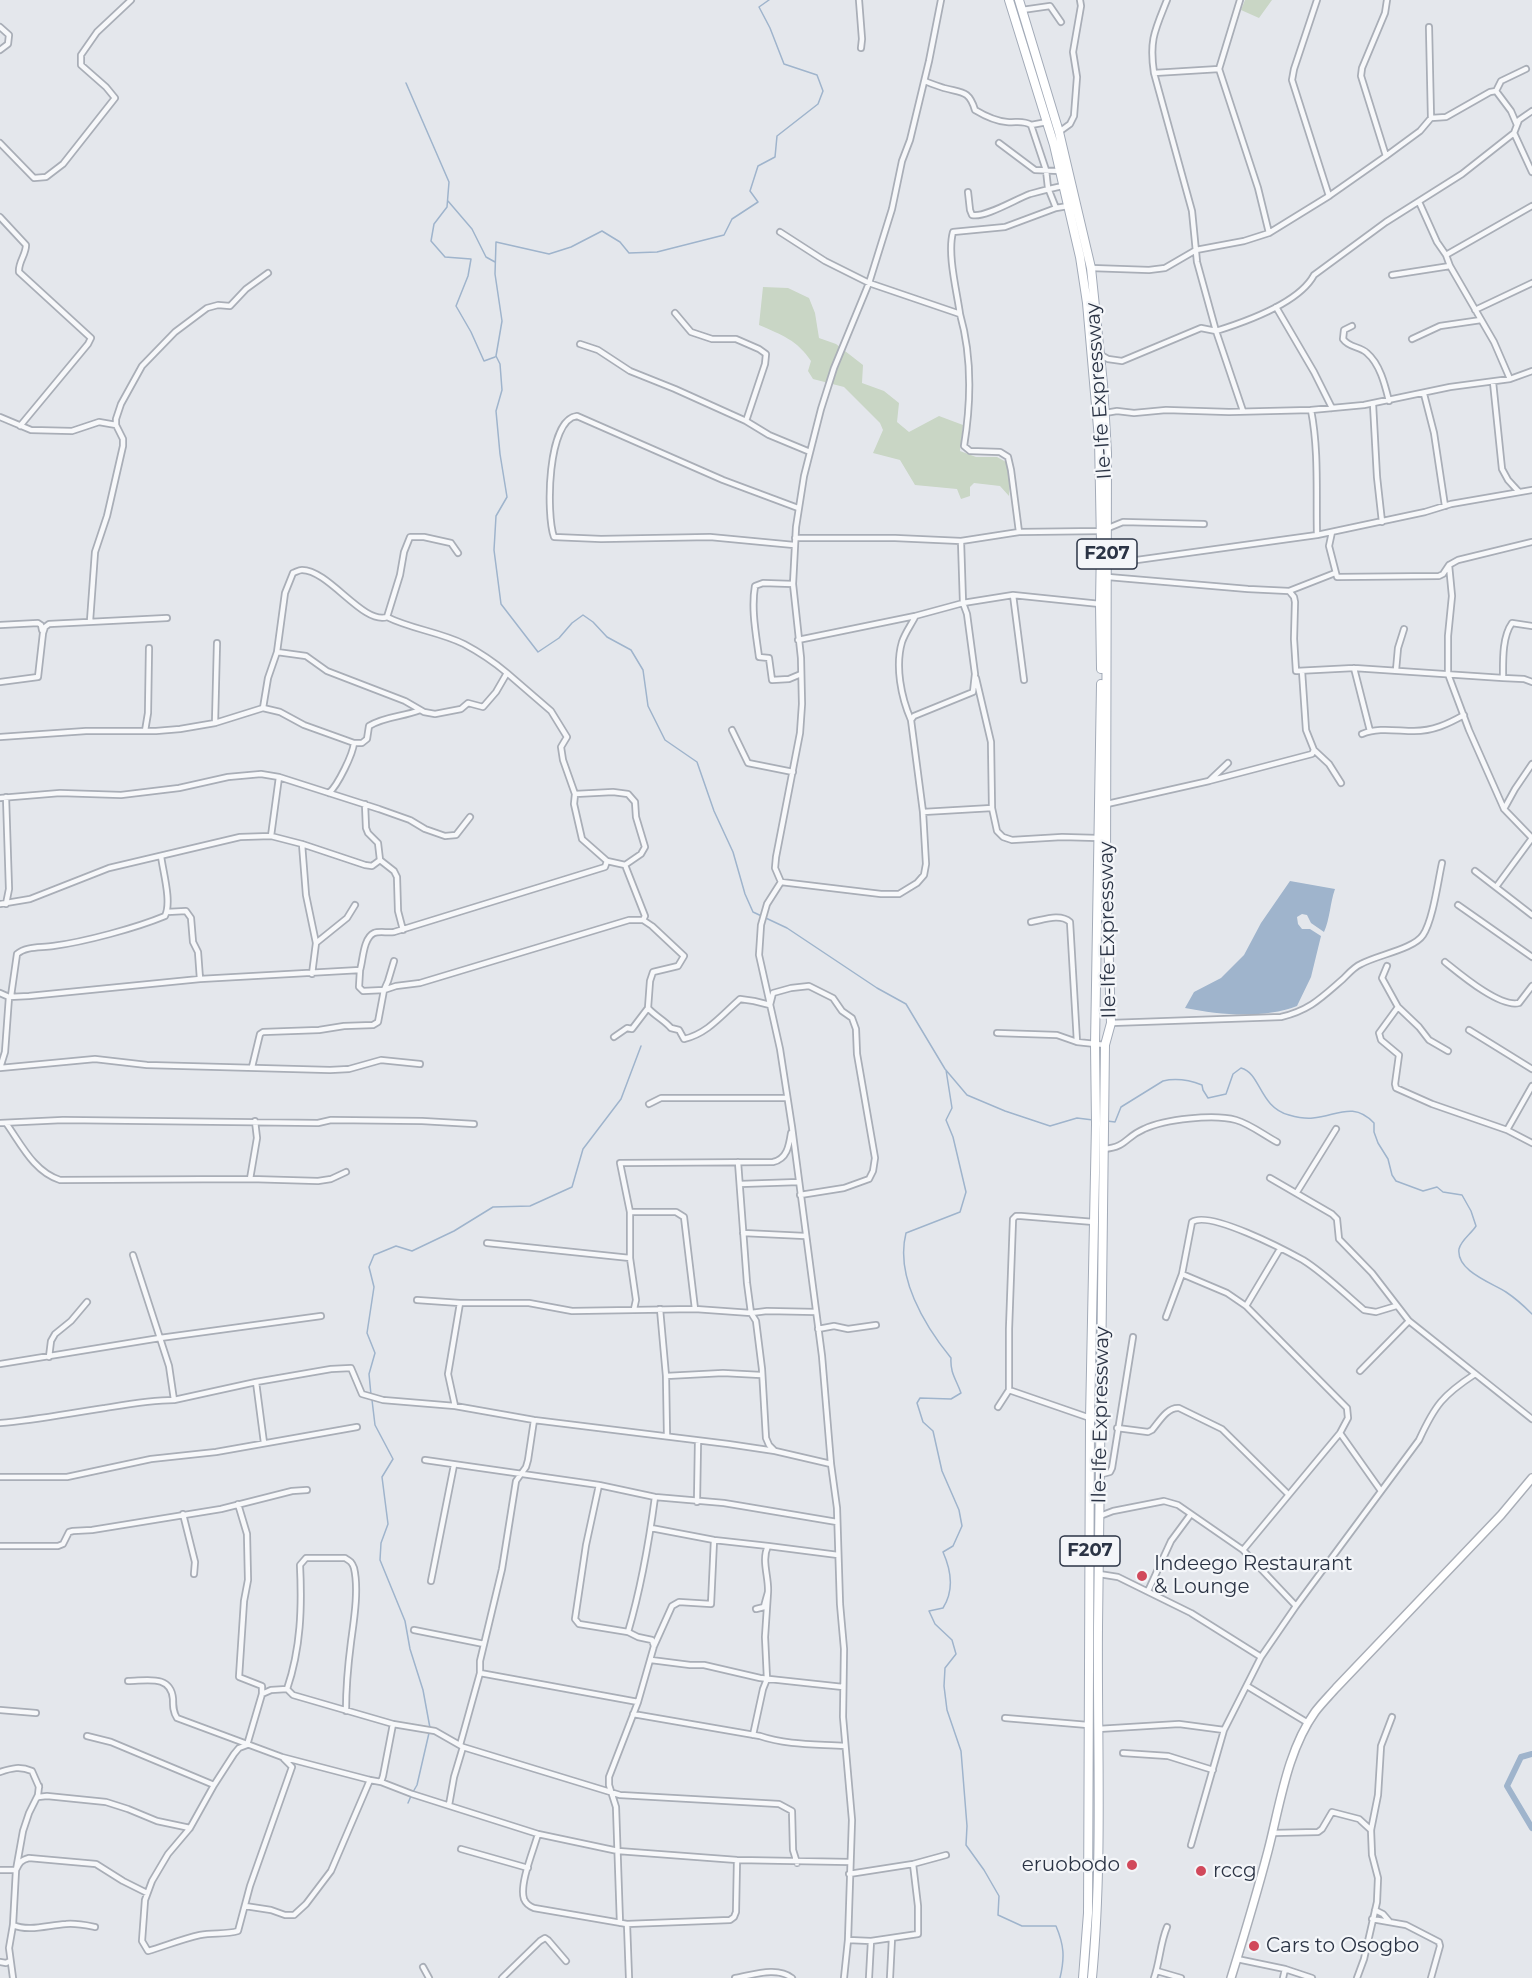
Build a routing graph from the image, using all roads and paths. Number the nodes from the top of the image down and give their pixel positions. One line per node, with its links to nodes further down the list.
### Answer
1 (131, 0): 29 (street)
2 (860, 0): 15 (street)
3 (941, 0): 20 (street)
4 (1009, 0): 24 (main road, Ile-Ife Expressway / F207)
5 (1018, 0): 11 (main road, Ile-Ife Expressway / F207)
6 (1080, 0): 27 (street)
7 (1167, 0): 19 (street)
8 (1240, 0): 17 (street)
9 (1317, 0): 38 (street)
10 (1387, 0): 31 (street)
11 (1022, 10): 12 (street); 27 (main road, Ile-Ife Expressway / F207)
12 (1061, 22)
13 (0, 27): 16 (street)
14 (1429, 27): 23 (street)
15 (861, 48)
16 (0, 50)
17 (1219, 69): 19 (street); 45 (street)
18 (1526, 69): 21 (street)
19 (1154, 73): 46 (street)
20 (925, 81): 25 (street); 52 (street)
21 (1496, 91): 23 (street); 26 (street)
22 (1532, 111): 26 (street)
23 (1431, 118): 31 (street)
24 (1047, 122): 25 (street); 33 (main road, Ile-Ife Expressway / F207)
25 (1031, 125): 32 (street)
26 (1517, 125): 28 (street)
27 (1059, 132): 49 (main road, Ile-Ife Expressway / F207)
28 (1514, 133): 34 (street); 39 (street)
29 (0, 143)
30 (999, 143): 32 (street)
31 (1386, 156): 38 (street)
32 (1046, 170): 33 (street); 36 (street)
33 (1060, 171): 35 (main road, Ile-Ife Expressway / F207)
34 (1532, 172)
35 (1063, 186): 36 (street); 40 (main road, Ile-Ife Expressway / F207)
36 (1048, 188): 37 (street); 42 (street)
37 (968, 192)
38 (1329, 196): 45 (street)
39 (1419, 202): 47 (street); 54 (street)
40 (1069, 206): 42 (street); 65 (main road, Ile-Ife Expressway / F207)
41 (1532, 206): 47 (street)
42 (1056, 208): 57 (street)
43 (0, 217): 78 (street)
44 (780, 232): 52 (street)
45 (1269, 233): 46 (street)
46 (1196, 250): 49 (street); 60 (street)
47 (1446, 255): 48 (street)
48 (1450, 266): 51 (street); 55 (street)
49 (1091, 268): 63 (main road, Ile-Ife Expressway / F207)
50 (268, 273): 77 (street)
51 (1392, 274)
52 (869, 283): 57 (street); 79 (street)
53 (1532, 283): 55 (street)
54 (1276, 307): 60 (street); 71 (street)
55 (1476, 310): 58 (street)
56 (675, 313): 76 (street)
57 (960, 314): 88 (street)
58 (1481, 320): 61 (street); 66 (street)
59 (1352, 326): 69 (street)
60 (1216, 331): 63 (street); 73 (street)
61 (1412, 339)
62 (580, 344): 76 (street)
63 (1100, 354): 65 (main road, Ile-Ife Expressway / F207)
64 (1532, 371): 66 (street)
65 (1098, 374): 74 (main road, Ile-Ife Expressway / F207); 86 (main road, Ile-Ife Expressway / F207)
66 (1510, 379): 67 (street)
67 (1493, 382): 68 (street); 81 (street)
68 (1424, 394): 69 (street); 82 (street)
69 (1389, 401): 70 (street)
70 (1373, 404): 71 (street); 84 (street)
71 (1332, 408): 72 (street)
72 (1311, 410): 73 (street); 89 (street)
73 (1242, 411): 74 (street)
74 (1105, 413): 86 (main road, Ile-Ife Expressway / F207)
75 (0, 417): 78 (street)
76 (746, 421): 79 (street)
77 (116, 425): 78 (street); 107 (street)
78 (20, 426)
79 (810, 452): 83 (street)
80 (1532, 490): 81 (street)
81 (1519, 492): 82 (street)
82 (1445, 506): 84 (street)
83 (798, 508): 90 (street); 93 (street)
84 (1382, 522): 87 (street)
85 (1204, 524): 86 (street)
86 (1103, 530): 88 (street); 95 (main road, Ile-Ife Expressway / F207); 103 (main road, Ile-Ife Expressway / F207)
87 (1332, 531): 89 (street); 97 (street)
88 (1019, 532): 91 (street)
89 (1317, 535): 95 (street)
90 (795, 538): 91 (street); 93 (street)
91 (961, 541): 102 (street)
92 (1532, 542): 96 (street)
93 (794, 545): 99 (street)
94 (458, 553): 105 (street)
95 (1108, 564): 98 (main road, Ile-Ife Expressway / F207)
96 (1449, 566): 97 (street); 122 (street)
97 (1335, 573): 100 (street)
98 (1108, 577): 100 (street); 150 (main road, Ile-Ife Expressway / F207)
99 (793, 584): 112 (street); 120 (street)
100 (1289, 591): 118 (street)
101 (1013, 595): 102 (street); 103 (street); 124 (street)
102 (963, 603): 104 (street); 121 (street)
103 (1100, 604): 156 (main road, Ile-Ife Expressway / F207)
104 (915, 616): 112 (street); 130 (street)
105 (387, 617): 115 (street); 119 (street)
106 (167, 618): 107 (street)
107 (90, 621): 111 (street)
108 (0, 625): 111 (street)
109 (1532, 626): 123 (street)
110 (1404, 629): 117 (street)
111 (43, 633): 125 (street)
112 (798, 640): 120 (street)
113 (217, 643): 131 (street)
114 (149, 648): 132 (street)
115 (277, 652): 127 (street); 128 (street)
116 (1354, 668): 117 (street); 118 (street); 134 (street)
117 (1395, 670): 122 (street)
118 (1302, 671): 138 (street)
119 (507, 673): 128 (street); 146 (street)
120 (801, 674): 141 (street)
121 (975, 674): 130 (street); 151 (street)
122 (1448, 674): 123 (street); 129 (street)
123 (1503, 678): 126 (street)
124 (1024, 680)
125 (0, 682)
126 (1532, 682)
127 (262, 708): 131 (street); 137 (street)
128 (420, 710): 137 (street)
129 (1464, 715): 134 (street); 152 (street)
130 (911, 720): 153 (street)
131 (215, 723): 132 (street)
132 (145, 730): 136 (street)
133 (732, 730): 141 (street)
134 (1370, 730): 135 (street)
135 (1362, 734)
136 (0, 737)
137 (354, 743): 145 (street)
138 (1314, 750): 143 (street); 144 (street)
139 (1228, 763): 143 (street)
140 (1532, 764): 152 (street)
141 (793, 772): 168 (street)
142 (279, 777): 145 (street); 147 (street); 155 (street)
143 (1209, 781): 150 (street)
144 (1341, 783)
145 (329, 793): 149 (street)
146 (575, 794): 162 (street); 164 (street)
147 (6, 797): 148 (street); 170 (street)
148 (0, 798)
149 (365, 804): 154 (street); 161 (street)
150 (1107, 804): 159 (main road, Ile-Ife Expressway / F207)
151 (992, 808): 153 (street); 156 (street)
152 (1504, 808): 169 (street)
153 (923, 812): 168 (street)
154 (470, 818)
155 (271, 836): 157 (street); 160 (street)
156 (1098, 838): 158 (main road, Ile-Ife Expressway / F207)
157 (302, 844): 161 (street); 178 (street)
158 (1097, 848): 159 (main road); 166 (main road, Ile-Ife Expressway / F207)
159 (1107, 848): 167 (main road, Ile-Ife Expressway / F207)
160 (161, 856): 170 (street); 173 (street)
161 (380, 860): 177 (street)
162 (607, 861): 164 (street); 177 (street)
163 (1442, 863): 193 (street)
164 (625, 865): 175 (street)
165 (1475, 871): 169 (street)
166 (1097, 874): 167 (main road); 199 (main road, Ile-Ife Expressway / F207)
167 (1106, 874): 193 (main road, Ile-Ife Expressway / F207)
168 (781, 882): 190 (street)
169 (1496, 887): 174 (street)
170 (3, 904)
171 (355, 905): 178 (street)
172 (1458, 905): 179 (street)
173 (167, 912): 185 (street); 189 (street)
174 (1532, 915)
175 (643, 920): 186 (street); 191 (street)
176 (1031, 922): 197 (street)
177 (403, 930): 183 (street)
178 (316, 943): 184 (street)
179 (1532, 957)
180 (394, 961): 186 (street)
181 (1445, 962): 187 (street)
182 (1387, 966): 192 (street)
183 (360, 970): 184 (street); 186 (street)
184 (312, 974): 185 (street)
185 (200, 979): 189 (street)
186 (384, 990): 204 (street)
187 (1531, 990)
188 (0, 993): 189 (street)
189 (10, 997): 204 (street)
190 (770, 1005): 191 (street); 207 (street); 226 (street)
191 (648, 1008): 196 (street)
192 (1398, 1008): 200 (street); 215 (street)
193 (1111, 1023): 198 (main road, Ile-Ife Expressway / F207)
194 (1469, 1030): 205 (street)
195 (997, 1034): 197 (street)
196 (615, 1037)
197 (1077, 1042): 199 (street)
198 (1105, 1045): 199 (street); 203 (main road, Ile-Ife Expressway / F207)
199 (1095, 1046): 202 (main road, Ile-Ife Expressway / F207)
200 (1448, 1051)
201 (420, 1064): 204 (street)
202 (1096, 1064): 203 (main road); 209 (main road, Ile-Ife Expressway / F207)
203 (1105, 1064): 209 (main road, Ile-Ife Expressway / F207)
204 (252, 1067)
205 (1532, 1069)
206 (1532, 1086): 215 (street)
207 (786, 1098): 208 (street); 213 (street)
208 (649, 1104)
209 (1100, 1120): 218 (main road, Ile-Ife Expressway / F207); 228 (main road, Ile-Ife Expressway / F207)
210 (255, 1121): 211 (street); 212 (street); 222 (street)
211 (3, 1123): 222 (street)
212 (474, 1124)
213 (792, 1127): 219 (street); 223 (street)
214 (1336, 1129): 225 (street)
215 (1507, 1130): 217 (street)
216 (1277, 1142): 218 (street)
217 (1532, 1143)
218 (1104, 1149): 265 (main road, Ile-Ife Expressway / F207)
219 (738, 1162): 224 (street); 227 (street)
220 (346, 1172): 222 (street)
221 (1270, 1178): 225 (street)
222 (250, 1179)
223 (799, 1182): 224 (street); 226 (street)
224 (739, 1186): 229 (street)
225 (1297, 1192): 239 (street)
226 (800, 1195): 230 (street)
227 (630, 1212): 234 (street); 243 (street)
228 (1094, 1222): 260 (street); 264 (main road, Ile-Ife Expressway / F207)
229 (743, 1233): 230 (street); 245 (street)
230 (805, 1236): 244 (street)
231 (487, 1243): 234 (street)
232 (1280, 1248): 235 (street); 239 (street); 240 (street)
233 (133, 1255): 252 (street)
234 (630, 1258): 241 (street)
235 (1182, 1274): 240 (street); 247 (street)
236 (417, 1300): 238 (street)
237 (87, 1302): 253 (street)
238 (460, 1303): 241 (street); 262 (street)
239 (1396, 1305): 248 (street)
240 (1246, 1306): 271 (street)
241 (634, 1309): 242 (street)
242 (660, 1309): 243 (street); 258 (street)
243 (695, 1309): 245 (street)
244 (816, 1312): 245 (street); 250 (street)
245 (751, 1313): 257 (street)
246 (321, 1316): 252 (street)
247 (1166, 1317)
248 (1409, 1321): 255 (street); 256 (street)
249 (876, 1325): 250 (street)
250 (818, 1329): 277 (street)
251 (1133, 1337): 270 (street)
252 (160, 1338): 253 (street); 261 (street)
253 (49, 1357): 254 (street)
254 (0, 1364)
255 (1360, 1371)
256 (1475, 1374): 266 (street); 285 (street)
257 (761, 1375): 258 (street); 275 (street)
258 (666, 1376): 272 (street)
259 (256, 1382): 261 (street); 262 (street); 274 (street)
260 (1009, 1390): 263 (street); 264 (street)
261 (174, 1401): 268 (street)
262 (455, 1407): 267 (street)
263 (998, 1407)
264 (1090, 1418): 265 (street); 307 (main road, Ile-Ife Expressway / F207)
265 (1100, 1419): 280 (main road, Ile-Ife Expressway / F207)
266 (1532, 1419)
267 (534, 1420): 272 (street); 279 (street)
268 (0, 1423)
269 (357, 1427): 274 (street)
270 (1117, 1428): 280 (street); 286 (street)
271 (1340, 1433): 285 (street); 286 (street)
272 (667, 1436): 273 (street)
273 (698, 1441): 275 (street); 288 (street)
274 (264, 1443): 281 (street)
275 (775, 1451): 277 (street)
276 (425, 1460): 278 (street)
277 (831, 1464): 293 (street)
278 (454, 1465): 279 (street); 302 (street)
279 (521, 1473): 283 (street); 310 (street)
280 (1100, 1475): 292 (main road, Ile-Ife Expressway / F207)
281 (0, 1477)
282 (1532, 1478): 331 (main road)
283 (599, 1485): 287 (street); 309 (street)
284 (307, 1490): 289 (street)
285 (1381, 1491): 305 (street)
286 (1288, 1494): 298 (street)
287 (655, 1497): 288 (street); 294 (street)
288 (697, 1502): 293 (street)
289 (238, 1504): 290 (street); 317 (street)
290 (183, 1514): 296 (street); 300 (street)
291 (1191, 1514): 292 (street); 298 (street); 303 (street)
292 (1100, 1516): 301 (main road, Ile-Ife Expressway / F207)
293 (837, 1522): 299 (street)
294 (651, 1528): 295 (street); 309 (street)
295 (714, 1540): 297 (street); 311 (street)
296 (0, 1545)
297 (768, 1546): 299 (street); 304 (street)
298 (1243, 1550): 305 (street)
299 (838, 1555): 319 (street)
300 (194, 1574)
301 (1099, 1574): 303 (street); 307 (main road, Ile-Ife Expressway / F207)
302 (431, 1581)
303 (1148, 1591): 312 (street)
304 (768, 1592): 306 (street); 315 (street)
305 (1296, 1606): 312 (street)
306 (756, 1609)
307 (1094, 1625): 332 (main road, Ile-Ife Expressway / F207); 333 (main road, Ile-Ife Expressway / F207)
308 (414, 1630): 310 (street)
309 (628, 1632): 311 (street)
310 (484, 1644): 314 (street)
311 (654, 1646): 313 (street)
312 (1261, 1657): 318 (street)
313 (651, 1660): 315 (street); 323 (street)
314 (480, 1673): 323 (street); 338 (street)
315 (768, 1679): 319 (street); 335 (street)
316 (128, 1681): 337 (street)
317 (262, 1686): 321 (street); 322 (street)
318 (1247, 1686): 331 (street); 334 (street)
319 (843, 1687): 339 (street)
320 (287, 1689): 321 (street); 325 (street); 325 (street)
321 (271, 1690): 322 (street)
322 (262, 1694): 337 (street)
323 (638, 1702): 327 (street)
324 (0, 1710): 326 (street)
325 (346, 1711): 330 (street)
326 (36, 1713)
327 (633, 1714): 335 (street); 348 (street)
328 (1392, 1717): 353 (street)
329 (1005, 1718): 332 (street)
330 (393, 1724): 338 (street); 345 (street)
331 (1308, 1724): 354 (main road)
332 (1089, 1725): 398 (main road, Ile-Ife Expressway / F207)
333 (1098, 1729): 334 (street); 399 (main road, Ile-Ife Expressway / F207)
334 (1224, 1730): 342 (street)
335 (753, 1735): 339 (street)
336 (87, 1736): 346 (street)
337 (247, 1745): 341 (street); 346 (street)
338 (461, 1746): 348 (street); 351 (street)
339 (845, 1746): 362 (street)
340 (1123, 1753): 342 (street)
341 (282, 1757): 344 (street); 369 (street)
342 (1213, 1770): 356 (street)
343 (0, 1772): 347 (street)
344 (370, 1780): 345 (street); 369 (street)
345 (381, 1782): 351 (street)
346 (214, 1785): 352 (street)
347 (39, 1786): 349 (street); 350 (street)
348 (612, 1792): 358 (street); 361 (street)
349 (47, 1796): 350 (street); 352 (street)
350 (35, 1800): 366 (street)
351 (449, 1805): 355 (street)
352 (190, 1828): 368 (street)
353 (1371, 1830): 354 (street); 370 (street)
354 (1273, 1833): 381 (main road)
355 (538, 1834): 358 (street); 364 (street)
356 (1191, 1845)
357 (461, 1849): 364 (street)
358 (618, 1851): 360 (street); 373 (street)
359 (946, 1855): 363 (street)
360 (737, 1860): 361 (street); 374 (street)
361 (794, 1862): 362 (street)
362 (850, 1862): 367 (street)
363 (913, 1864): 367 (street); 378 (street)
364 (528, 1868): 373 (street)
365 (0, 1870): 366 (street)
366 (16, 1870): 368 (street); 375 (street)
367 (849, 1874): 379 (street)
368 (147, 1893): 369 (street)
369 (245, 1906)
370 (1375, 1910): 371 (street); 372 (street)
371 (1372, 1919): 372 (street); 405 (street)
372 (1389, 1921): 406 (street)
373 (620, 1923): 374 (street)
374 (627, 1924): 392 (street)
375 (13, 1926): 376 (street); 382 (street)
376 (95, 1927)
377 (1167, 1928): 387 (street)
378 (892, 1938): 380 (street); 397 (street)
379 (848, 1940): 380 (street); 395 (street)
380 (871, 1941): 396 (street)
381 (1237, 1959): 386 (street); 402 (main road)
382 (10, 1961): 384 (street); 389 (street)
383 (566, 1961): 391 (street)
384 (0, 1962)
385 (423, 1967): 390 (street)
386 (1285, 1969): 403 (street); 404 (street)
387 (1157, 1971): 400 (street); 401 (street)
388 (751, 1976): 393 (street); 394 (street)
389 (13, 1978)
390 (429, 1978)
391 (502, 1978)
392 (629, 1978)
393 (735, 1978)
394 (792, 1978)
395 (844, 1978)
396 (869, 1978)
397 (890, 1978)
398 (1083, 1978)
399 (1092, 1978)
400 (1155, 1978)
401 (1181, 1978)
402 (1231, 1978)
403 (1283, 1978)
404 (1312, 1978)
405 (1357, 1978)
406 (1431, 1978)

